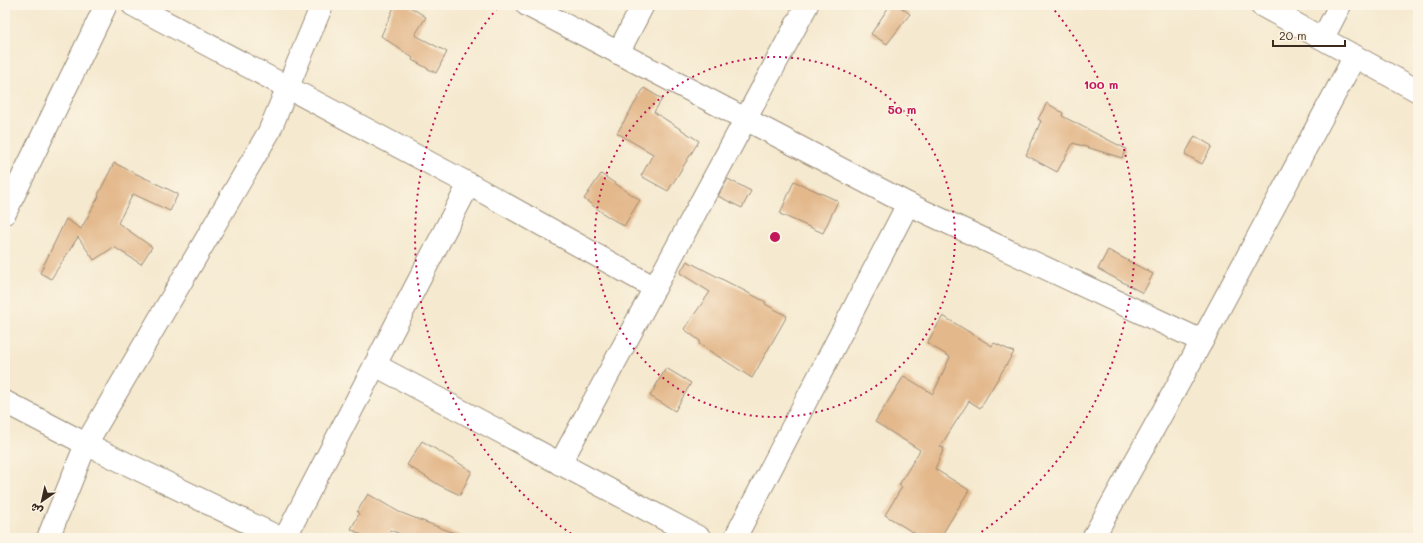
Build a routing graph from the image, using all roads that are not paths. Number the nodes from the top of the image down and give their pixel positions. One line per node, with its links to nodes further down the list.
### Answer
1 (106, 5): 17 (street)
2 (133, 5): 12 (street)
3 (322, 5): 12 (street)
4 (527, 5): 10 (street)
5 (643, 5): 10 (street)
6 (807, 5): 14 (street)
7 (1261, 5): 9 (street)
8 (1340, 5): 9 (street)
9 (1322, 38): 11 (street)
10 (618, 53): 14 (street)
11 (1355, 56): 13 (street); 19 (street)
12 (288, 87): 15 (street); 22 (street)
13 (1418, 91)
14 (745, 119): 16 (street); 18 (street)
15 (470, 184): 18 (street); 20 (street)
16 (908, 204): 19 (street); 28 (street)
17 (5, 213)
18 (654, 288): 23 (street)
19 (1202, 341): 29 (street)
20 (375, 365): 23 (street); 26 (street)
21 (5, 402): 22 (street)
22 (86, 444): 24 (street); 25 (street)
23 (560, 464): 27 (street)
24 (48, 538)
25 (280, 538)
26 (285, 538)
27 (700, 538)
28 (735, 538)
29 (1093, 538)

